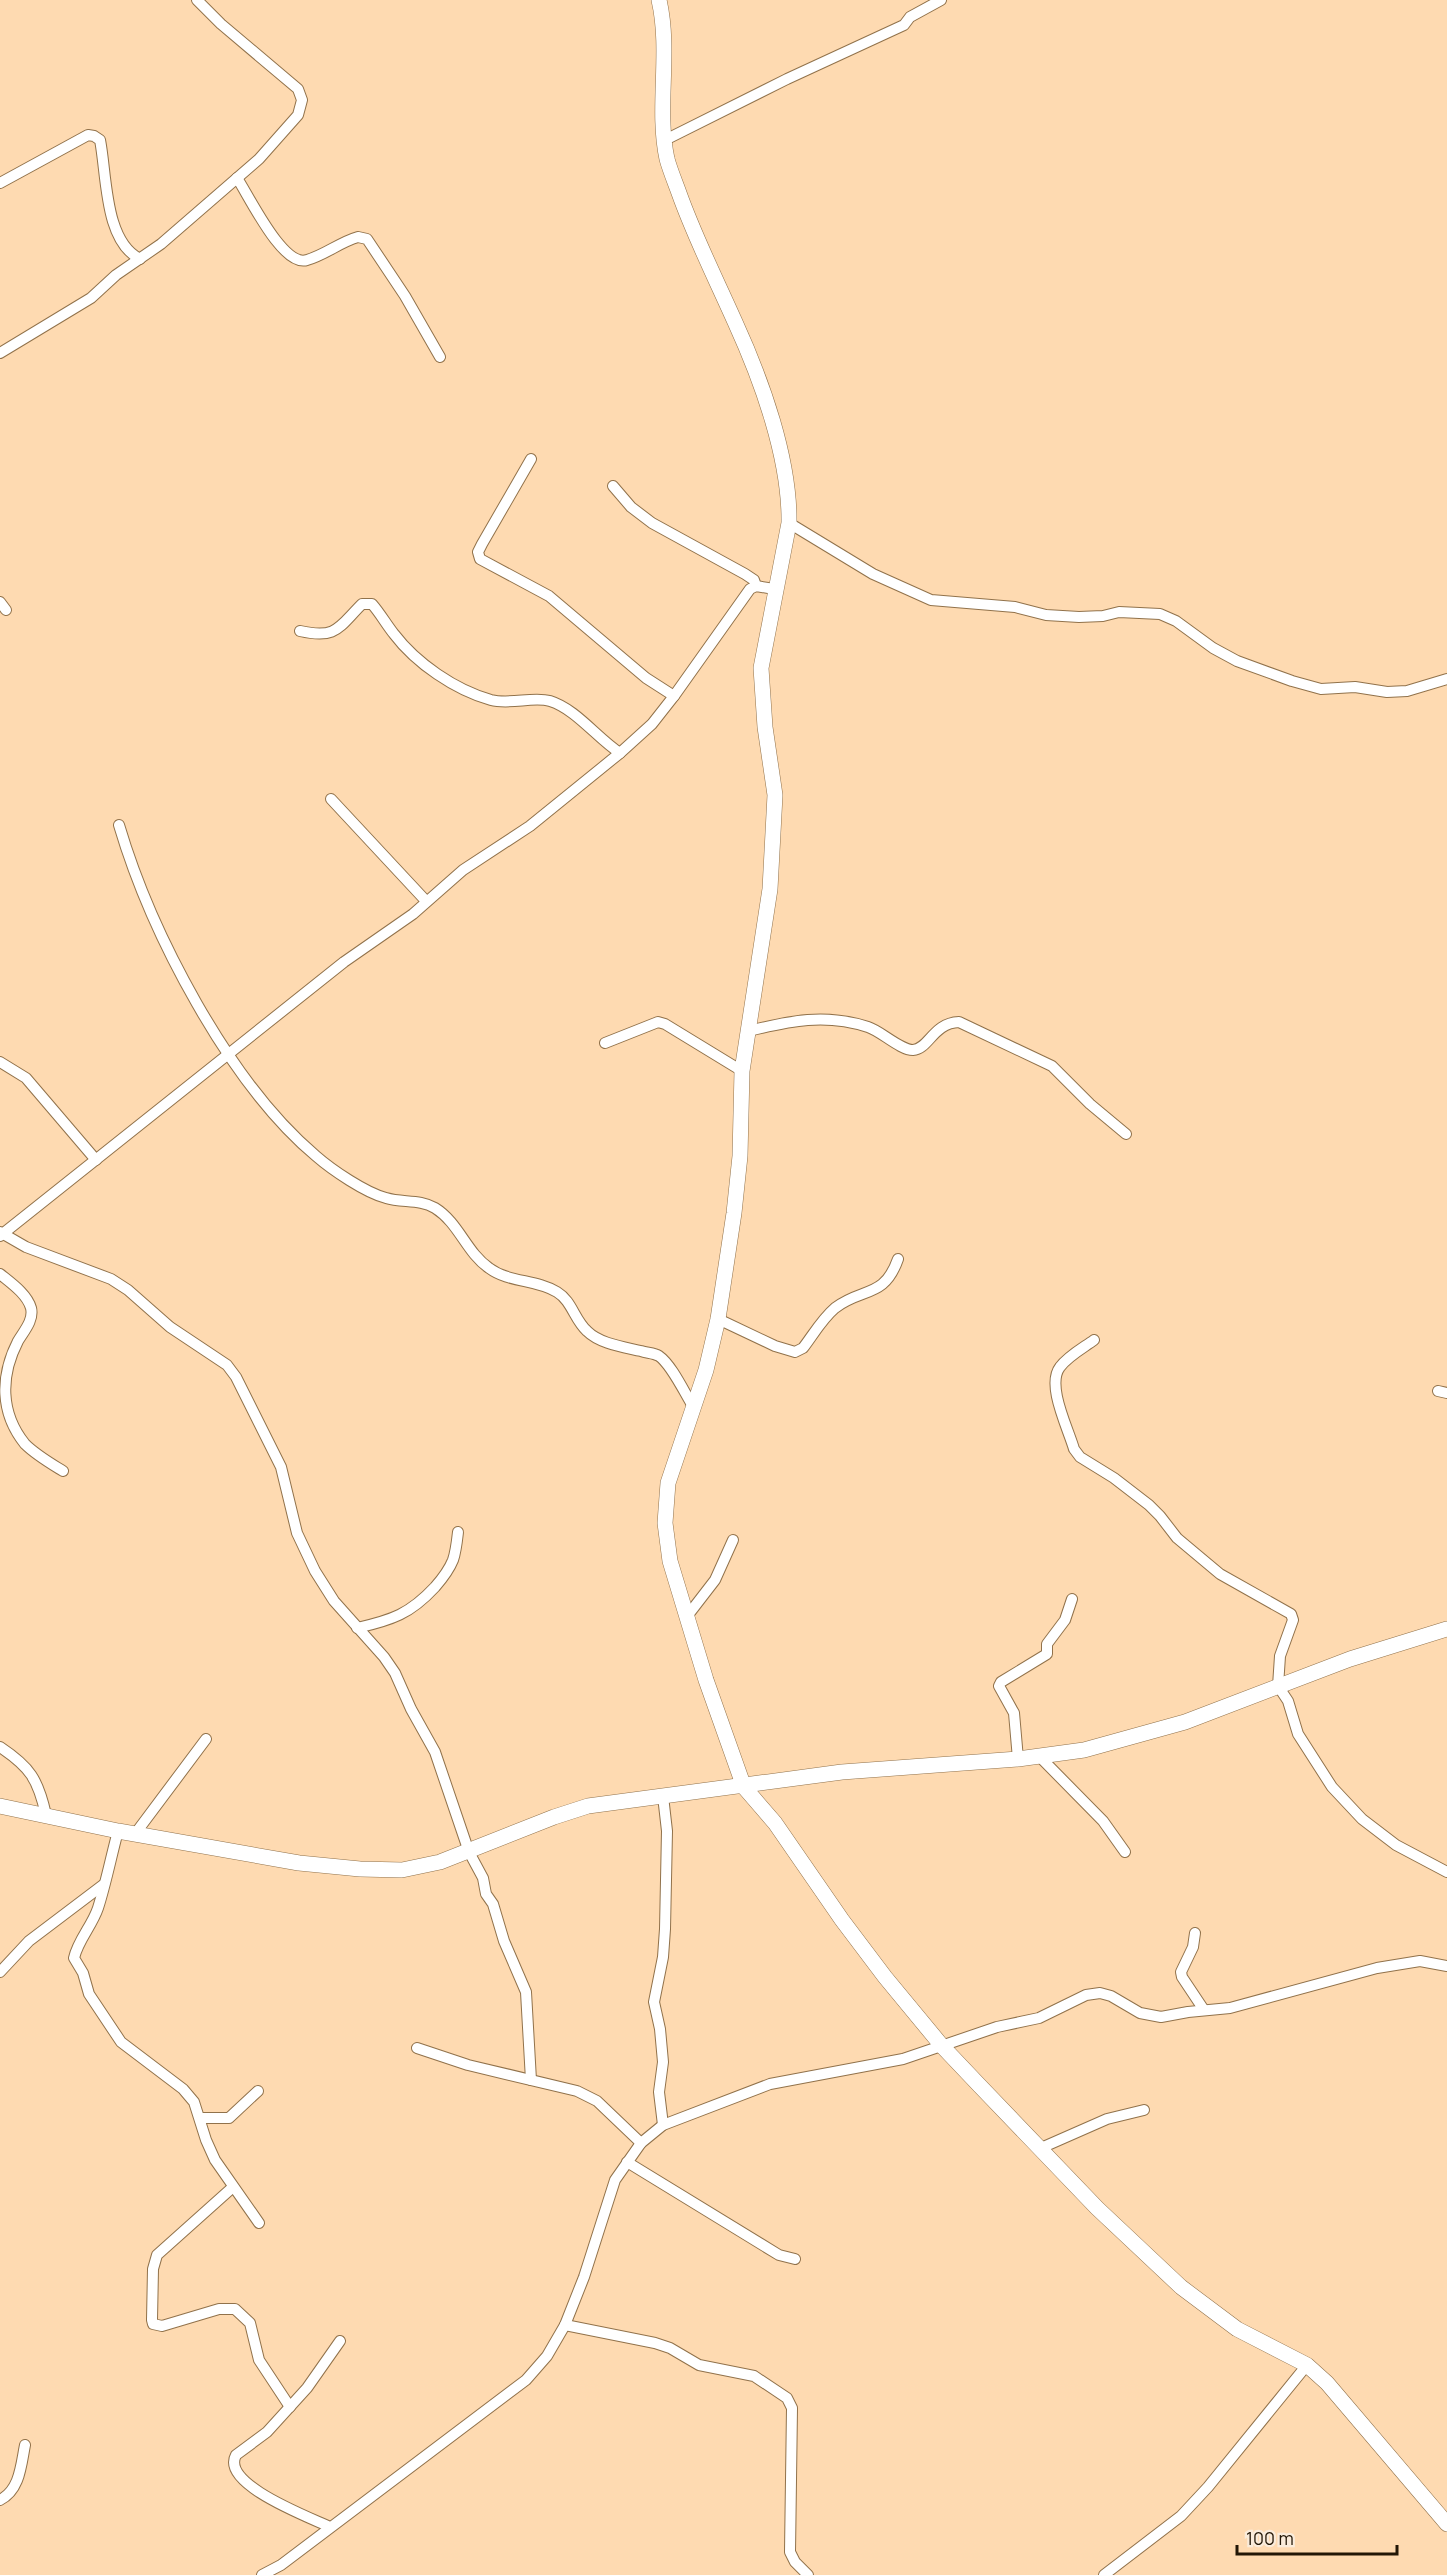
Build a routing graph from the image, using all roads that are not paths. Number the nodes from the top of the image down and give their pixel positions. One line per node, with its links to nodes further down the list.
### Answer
1 (197, 0): 5 (street)
2 (660, 0): 4 (street)
3 (941, 0): 4 (street)
4 (665, 140): 12 (street)
5 (237, 178): 7 (street); 9 (street)
6 (0, 183): 7 (street)
7 (140, 259): 8 (street)
8 (0, 353)
9 (440, 357)
10 (531, 459): 17 (street)
11 (614, 486): 13 (street)
12 (789, 523): 14 (street); 16 (street)
13 (756, 586): 14 (street); 17 (street)
14 (774, 589): 22 (street)
15 (300, 631): 18 (street)
16 (1447, 679)
17 (674, 696): 18 (street)
18 (620, 753): 21 (street)
19 (331, 799): 21 (street)
20 (118, 825): 24 (street)
21 (426, 901): 24 (street)
22 (748, 1031): 26 (street); 27 (street)
23 (606, 1043): 26 (street)
24 (229, 1053): 28 (street); 34 (street)
25 (0, 1062): 28 (street)
26 (742, 1071): 32 (street)
27 (1126, 1134)
28 (96, 1160): 29 (street)
29 (1, 1234): 40 (street)
30 (898, 1259): 32 (street)
31 (0, 1274): 35 (street)
32 (718, 1319): 34 (street)
33 (1094, 1340): 42 (street)
34 (694, 1408): 39 (street)
35 (63, 1471)
36 (458, 1532): 40 (street)
37 (733, 1540): 39 (street)
38 (1072, 1599): 46 (street)
39 (687, 1615): 47 (street)
40 (357, 1628): 53 (street)
41 (1447, 1629): 42 (street)
42 (1278, 1686): 45 (street); 55 (street)
43 (206, 1739): 52 (street)
44 (0, 1747): 50 (street)
45 (1040, 1757): 46 (street); 54 (street)
46 (1018, 1759): 47 (street)
47 (744, 1787): 48 (street); 61 (street)
48 (663, 1796): 53 (street); 67 (street)
49 (0, 1806): 50 (street)
50 (46, 1815): 51 (street)
51 (118, 1831): 52 (street); 56 (street)
52 (135, 1834): 53 (street)
53 (469, 1852): 63 (street)
54 (1125, 1852)
55 (1447, 1872)
56 (103, 1885): 59 (street); 66 (street)
57 (1195, 1933): 60 (street)
58 (1447, 1966): 60 (street)
59 (0, 1972)
60 (1204, 2010): 61 (street)
61 (942, 2046): 67 (street); 69 (street)
62 (417, 2048): 63 (street)
63 (531, 2080): 68 (street)
64 (258, 2091): 66 (street)
65 (1144, 2110): 69 (street)
66 (201, 2118): 71 (street)
67 (663, 2125): 68 (street)
68 (641, 2143): 70 (street)
69 (1041, 2148): 76 (street)
70 (627, 2162): 73 (street); 74 (street)
71 (233, 2187): 72 (street); 77 (street)
72 (259, 2223)
73 (795, 2259)
74 (565, 2325): 81 (street); 83 (street)
75 (340, 2341): 77 (street)
76 (1307, 2366): 80 (street); 84 (street)
77 (290, 2407): 81 (street)
78 (26, 2445): 79 (street)
79 (0, 2500)
80 (1447, 2524)
81 (330, 2527): 82 (street)
82 (262, 2575)
83 (808, 2575)
84 (1104, 2575)

